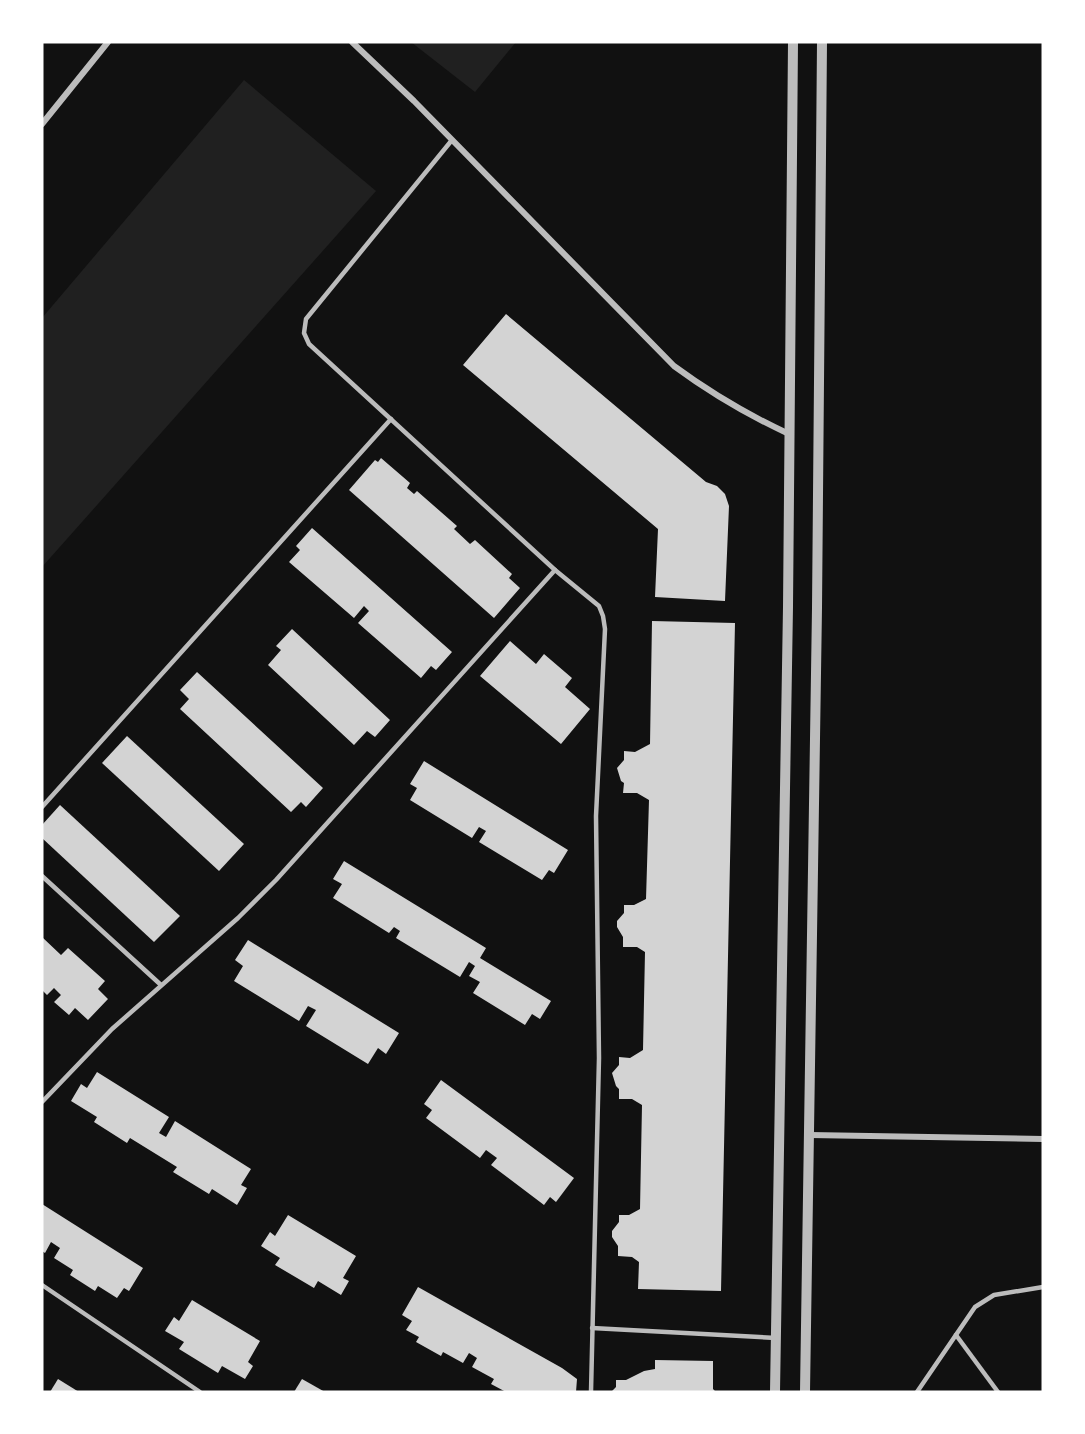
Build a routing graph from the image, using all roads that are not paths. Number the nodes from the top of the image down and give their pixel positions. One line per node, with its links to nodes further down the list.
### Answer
1 (108, 42): 5 (street)
2 (352, 42): 6 (street)
3 (793, 42): 8 (street)
4 (822, 42): 14 (street)
5 (42, 124)
6 (452, 140): 7 (lane); 8 (street)
7 (391, 419): 9 (lane); 10 (lane)
8 (789, 434): 20 (street)
9 (555, 570): 12 (lane); 18 (lane)
10 (42, 807)
11 (42, 876): 12 (lane)
12 (161, 985): 13 (lane)
13 (42, 1102)
14 (810, 1135): 15 (street); 24 (street)
15 (1043, 1139)
16 (42, 1285): 21 (lane)
17 (1043, 1287): 19 (lane)
18 (592, 1328): 20 (lane); 22 (lane)
19 (956, 1335): 25 (lane); 26 (lane)
20 (776, 1338): 23 (street)
21 (200, 1392)
22 (591, 1392)
23 (775, 1392)
24 (805, 1392)
25 (917, 1392)
26 (998, 1392)

